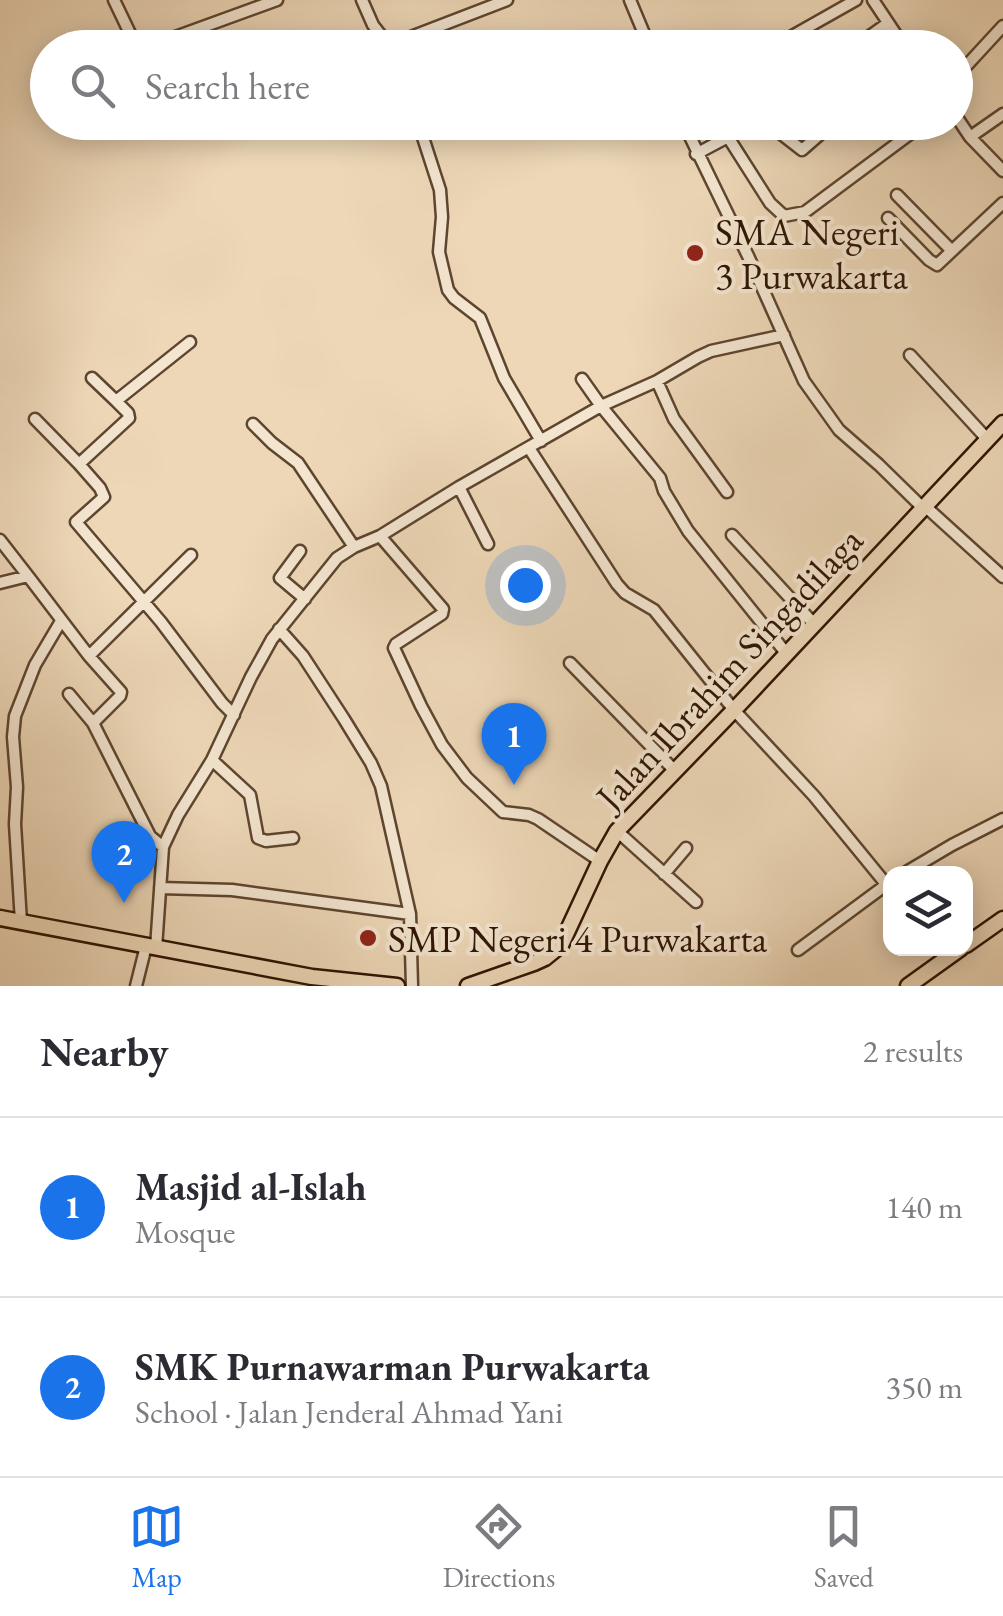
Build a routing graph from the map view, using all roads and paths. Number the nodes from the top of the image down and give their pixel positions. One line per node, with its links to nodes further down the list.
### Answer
1 (114, 0): 12 (street)
2 (235, 0): 9 (street)
3 (277, 0): 9 (street)
4 (362, 0): 14 (street)
5 (507, 0): 15 (street)
6 (630, 0): 16 (street)
7 (856, 0): 17 (street)
8 (873, 0): 10 (street)
9 (240, 13): 13 (street)
10 (888, 22): 18 (street); 19 (street)
11 (1003, 26): 20 (street)
12 (129, 30)
13 (194, 30)
14 (378, 30)
15 (431, 30)
16 (642, 30)
17 (803, 30)
18 (877, 30)
19 (894, 30)
20 (973, 59)
21 (1003, 114): 22 (street)
22 (973, 135)
23 (424, 140): 50 (street)
24 (690, 140): 31 (street)
25 (724, 140): 31 (street)
26 (729, 140): 29 (street)
27 (789, 140): 28 (street)
28 (813, 140)
29 (901, 140)
30 (973, 140): 32 (street)
31 (696, 154): 39 (street)
32 (1003, 172)
33 (897, 195): 38 (street)
34 (1003, 202): 35 (street)
35 (992, 213): 37 (street); 38 (street)
36 (888, 218): 38 (street)
37 (1003, 222)
38 (952, 251)
39 (784, 335): 44 (street); 55 (street)
40 (190, 342): 45 (street)
41 (910, 355): 49 (street)
42 (92, 378): 45 (street)
43 (582, 379): 46 (street)
44 (657, 382): 46 (street); 54 (street)
45 (116, 401): 52 (street)
46 (601, 406): 50 (street); 71 (street)
47 (35, 419): 52 (street)
48 (253, 424): 60 (street)
49 (998, 432): 55 (highway, Jalan Ibrahim Singadilaga)
50 (541, 441): 51 (street)
51 (529, 448): 53 (street); 75 (street)
52 (80, 464): 67 (street)
53 (459, 488): 57 (street); 59 (street)
54 (726, 492)
55 (924, 508): 64 (street); 69 (highway, Jalan Ibrahim Singadilaga)
56 (732, 534): 69 (street)
57 (380, 536): 60 (street); 85 (street)
58 (0, 540): 63 (street)
59 (488, 544)
60 (354, 548): 66 (street)
61 (300, 550): 66 (street)
62 (191, 554): 67 (street)
63 (28, 576): 65 (street); 68 (street)
64 (1003, 577)
65 (0, 583)
66 (305, 599): 70 (street)
67 (143, 602): 72 (street); 76 (street)
68 (61, 621): 72 (street); 95 (street)
69 (814, 624): 71 (highway, Jalan Ibrahim Singadilaga)
70 (279, 629): 76 (street); 92 (street)
71 (786, 652): 75 (highway, Jalan Ibrahim Singadilaga)
72 (89, 656): 77 (street)
73 (570, 663): 79 (street)
74 (69, 694): 77 (street)
75 (734, 710): 79 (highway, Jalan Ibrahim Singadilaga); 88 (street)
76 (234, 714): 78 (street)
77 (94, 722): 83 (street)
78 (212, 760): 82 (street); 83 (street)
79 (675, 771): 81 (highway, Jalan Ibrahim Singadilaga)
80 (1003, 819): 86 (street)
81 (617, 831): 85 (highway, Jalan Ibrahim Singadilaga); 87 (street)
82 (293, 838)
83 (163, 847): 90 (street)
84 (686, 848): 87 (street)
85 (600, 861): 104 (highway, Jalan Ibrahim Singadilaga)
86 (916, 866)
87 (664, 874): 91 (street)
88 (883, 877)
89 (883, 887): 98 (street)
90 (160, 888): 92 (street); 97 (street)
91 (696, 902)
92 (410, 914): 103 (street)
93 (0, 918): 95 (highway)
94 (1003, 919): 96 (highway)
95 (20, 922): 97 (highway)
96 (973, 940)
97 (151, 947): 100 (highway); 101 (street)
98 (798, 950)
99 (950, 956): 105 (highway)
100 (313, 982): 102 (highway)
101 (136, 986)
102 (398, 986)
103 (412, 986)
104 (468, 986)
105 (908, 986)

